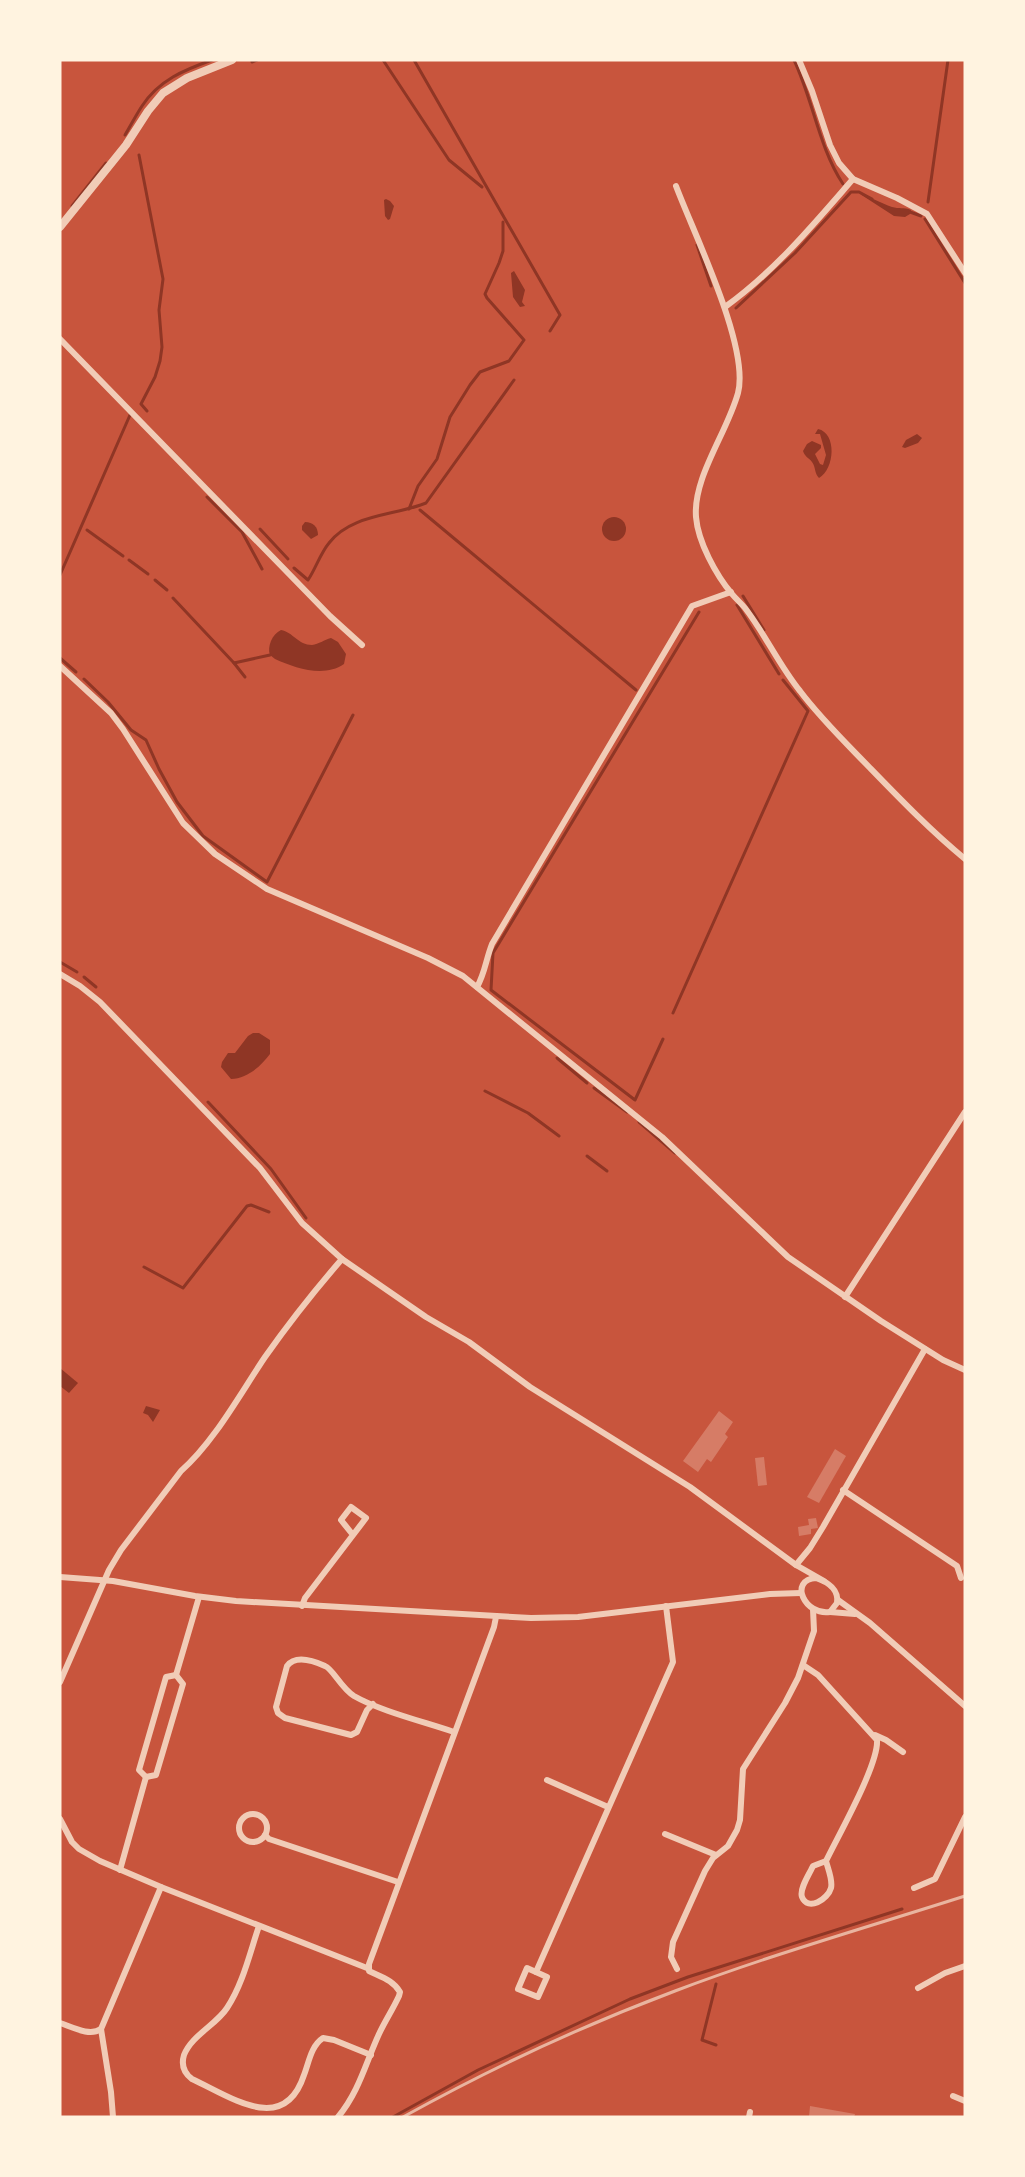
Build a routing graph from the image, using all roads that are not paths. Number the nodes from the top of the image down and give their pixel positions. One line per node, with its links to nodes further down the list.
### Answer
1 (232, 60): 5 (street)
2 (799, 60): 3 (street)
3 (853, 179): 6 (street); 7 (street)
4 (676, 186): 7 (street)
5 (60, 227)
6 (965, 273)
7 (725, 307): 9 (street)
8 (60, 339): 10 (street)
9 (731, 592): 12 (street); 14 (street)
10 (362, 645)
11 (60, 666): 14 (street)
12 (965, 859)
13 (60, 974): 16 (street)
14 (477, 987): 17 (street)
15 (965, 1112): 17 (street)
16 (342, 1259): 22 (street); 26 (street)
17 (845, 1298): 18 (street)
18 (925, 1349): 19 (street); 20 (street)
19 (965, 1370)
20 (843, 1490): 22 (street); 24 (street)
21 (353, 1535): 31 (street)
22 (796, 1565): 25 (street); 27 (street)
23 (60, 1577): 26 (street)
24 (961, 1578)
25 (807, 1580): 27 (street); 28 (street)
26 (103, 1581): 29 (street); 40 (street)
27 (824, 1581): 30 (street)
28 (801, 1593): 32 (street); 33 (street)
29 (199, 1597): 31 (street); 39 (street)
30 (838, 1600): 34 (street); 35 (street)
31 (302, 1605): 36 (street)
32 (666, 1606): 36 (street); 48 (street)
33 (813, 1609): 34 (street); 37 (street)
34 (829, 1612): 35 (street); 37 (street)
35 (856, 1614): 42 (street)
36 (496, 1617): 43 (street)
37 (814, 1631): 38 (street)
38 (803, 1665): 44 (street); 53 (street)
39 (176, 1675): 46 (street); 46 (street)
40 (60, 1682)
41 (373, 1704): 41 (street); 43 (street)
42 (965, 1706)
43 (454, 1732): 56 (street)
44 (875, 1735): 45 (street); 54 (street)
45 (903, 1752)
46 (146, 1777): 55 (street)
47 (547, 1780): 48 (street)
48 (609, 1808): 63 (street)
49 (965, 1817): 58 (street)
50 (60, 1819): 55 (street)
51 (666, 1834): 53 (street)
52 (265, 1835): 52 (street); 56 (street)
53 (716, 1855): 62 (street)
54 (826, 1861): 54 (street)
55 (120, 1870): 57 (street)
56 (398, 1882): 61 (street)
57 (161, 1887): 59 (street); 66 (street)
58 (914, 1888)
59 (259, 1926): 61 (street); 67 (street)
60 (965, 1966): 64 (street)
61 (368, 1968): 67 (street)
62 (677, 1969)
63 (536, 1972): 63 (street)
64 (918, 1988)
65 (60, 2023): 66 (street)
66 (100, 2029): 70 (street)
67 (371, 2055): 71 (street)
68 (953, 2096): 69 (street)
69 (965, 2101)
70 (112, 2117)
71 (338, 2117)

